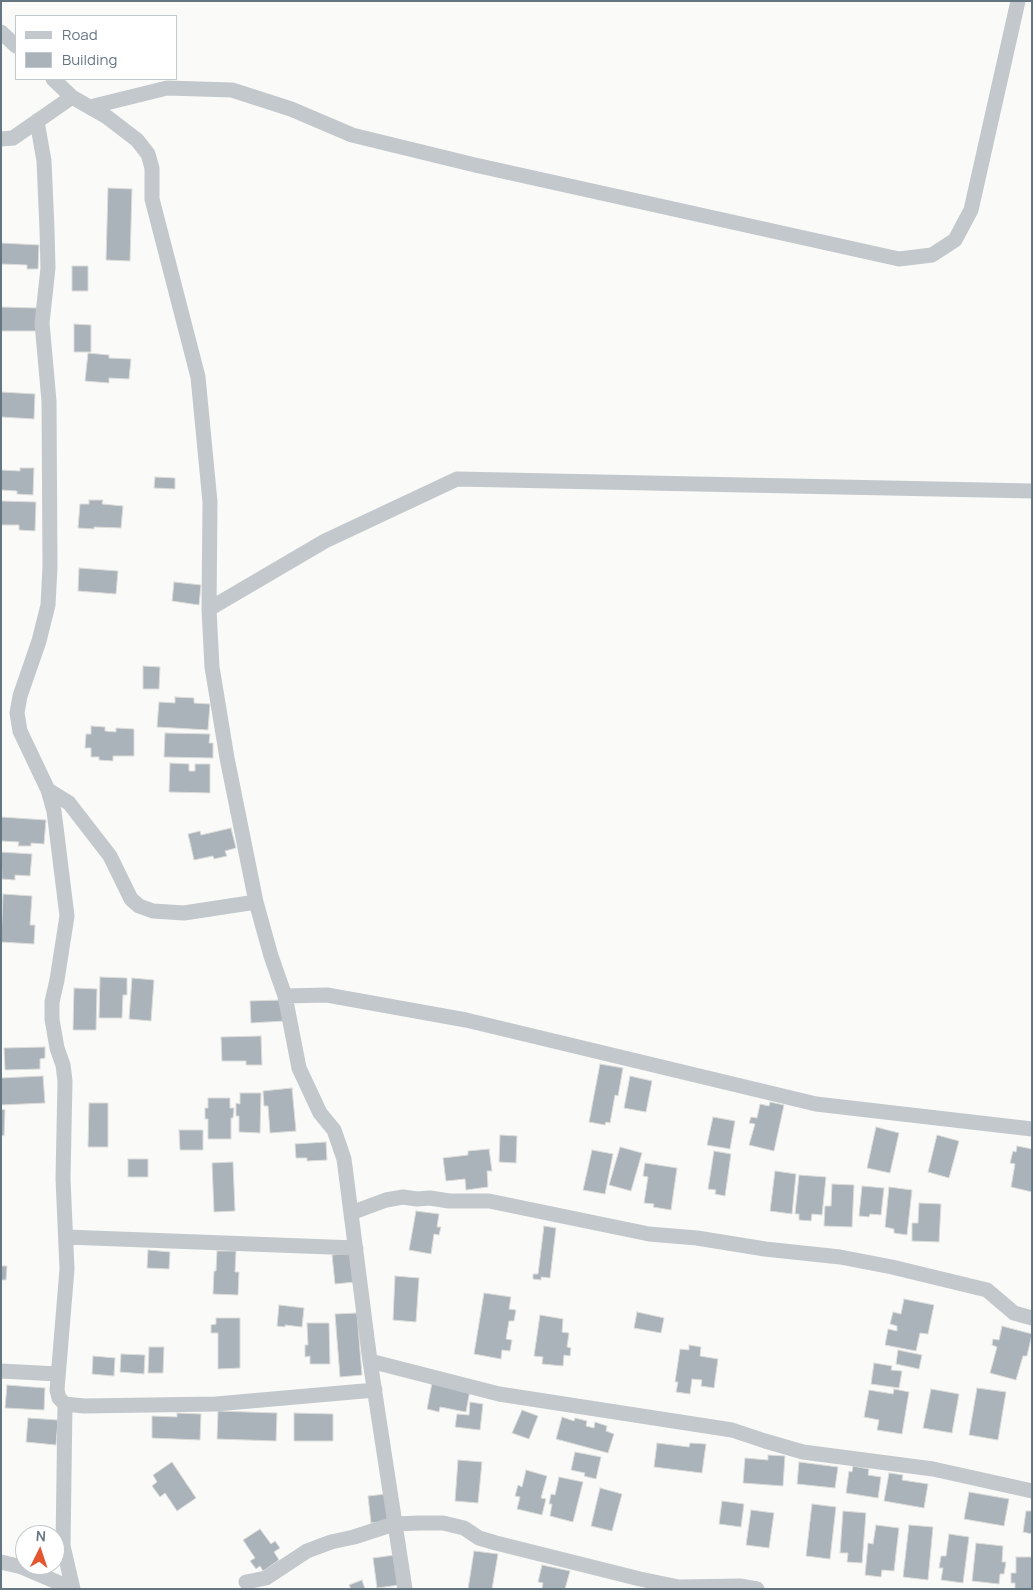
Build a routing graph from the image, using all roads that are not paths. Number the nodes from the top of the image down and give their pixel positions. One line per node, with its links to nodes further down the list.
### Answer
1 (1018, 1): 6 (street)
2 (1, 32): 3 (street)
3 (15, 45)
4 (53, 80): 5 (street)
5 (72, 97): 6 (street); 7 (street)
6 (90, 107): 10 (street)
7 (37, 121): 8 (street); 11 (street)
8 (1, 139)
9 (1032, 491): 10 (street)
10 (209, 609): 12 (street)
11 (48, 790): 12 (street); 16 (street)
12 (256, 902): 13 (street)
13 (285, 996): 14 (street); 15 (street)
14 (1032, 1129)
15 (351, 1214): 17 (street); 18 (street)
16 (66, 1236): 17 (street); 21 (street)
17 (356, 1248): 19 (street)
18 (1032, 1318)
19 (370, 1361): 22 (street); 24 (street)
20 (1, 1371): 21 (street)
21 (58, 1374): 23 (street)
22 (375, 1390): 23 (street); 25 (street)
23 (65, 1404): 28 (street)
24 (1032, 1491)
25 (394, 1524): 27 (street); 29 (street); 30 (street)
26 (1, 1562): 28 (street)
27 (246, 1582)
28 (73, 1589)
29 (405, 1589)
30 (757, 1589)

